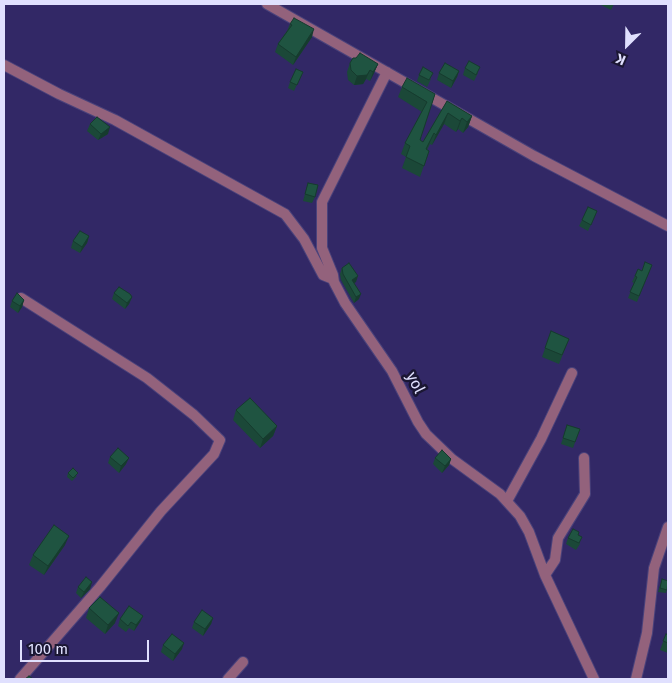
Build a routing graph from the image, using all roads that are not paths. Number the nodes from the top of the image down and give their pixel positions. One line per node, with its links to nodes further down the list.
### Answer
1 (267, 4): 3 (street)
2 (4, 65): 5 (street)
3 (387, 72): 4 (street); 5 (street, yol)
4 (668, 226)
5 (333, 278): 9 (street, yol)
6 (21, 298): 13 (street)
7 (572, 373): 9 (street)
8 (584, 458): 11 (street)
9 (507, 502): 11 (street, yol)
10 (668, 527): 16 (street)
11 (545, 576): 15 (street, yol)
12 (243, 662): 14 (street)
13 (20, 679)
14 (228, 679)
15 (594, 679)
16 (636, 679)

